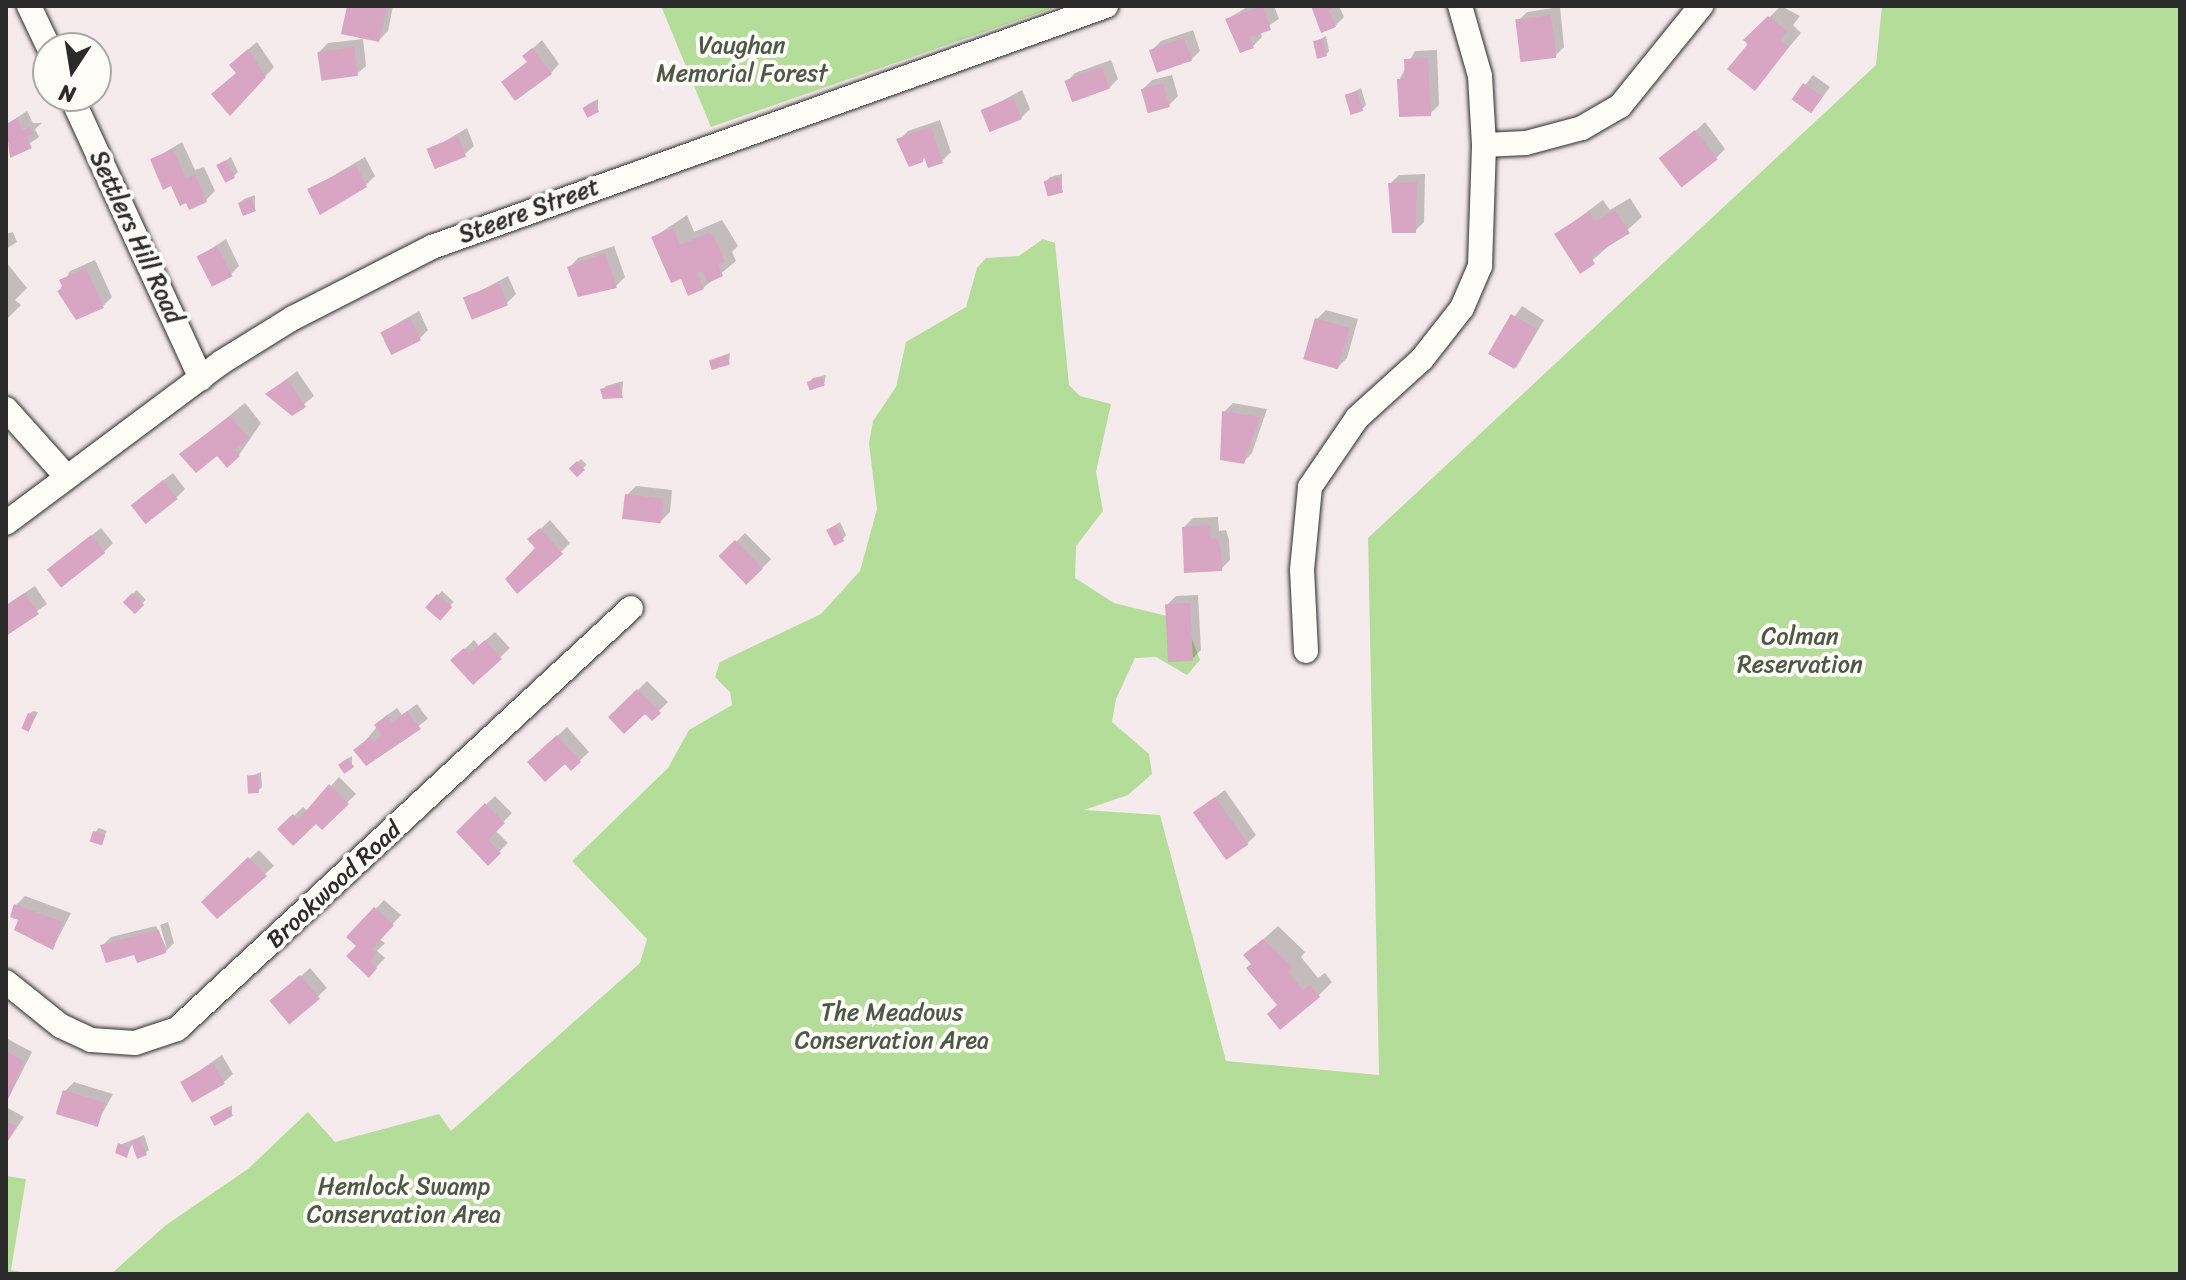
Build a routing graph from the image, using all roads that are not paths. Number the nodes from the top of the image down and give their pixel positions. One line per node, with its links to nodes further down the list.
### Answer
1 (1106, 6): 8 (street, Steere Street)
2 (1460, 6): 7 (street)
3 (1701, 6): 7 (street)
4 (32, 7): 5 (street)
5 (42, 32)
6 (78, 112): 8 (street, Settlers Hill Road)
7 (1484, 145): 13 (street)
8 (201, 379): 10 (street, Steere Street)
9 (6, 409): 10 (street)
10 (66, 476): 11 (street, Steere Street)
11 (6, 523)
12 (631, 608): 14 (street, Brookwood Road)
13 (1306, 651)
14 (6, 982)

